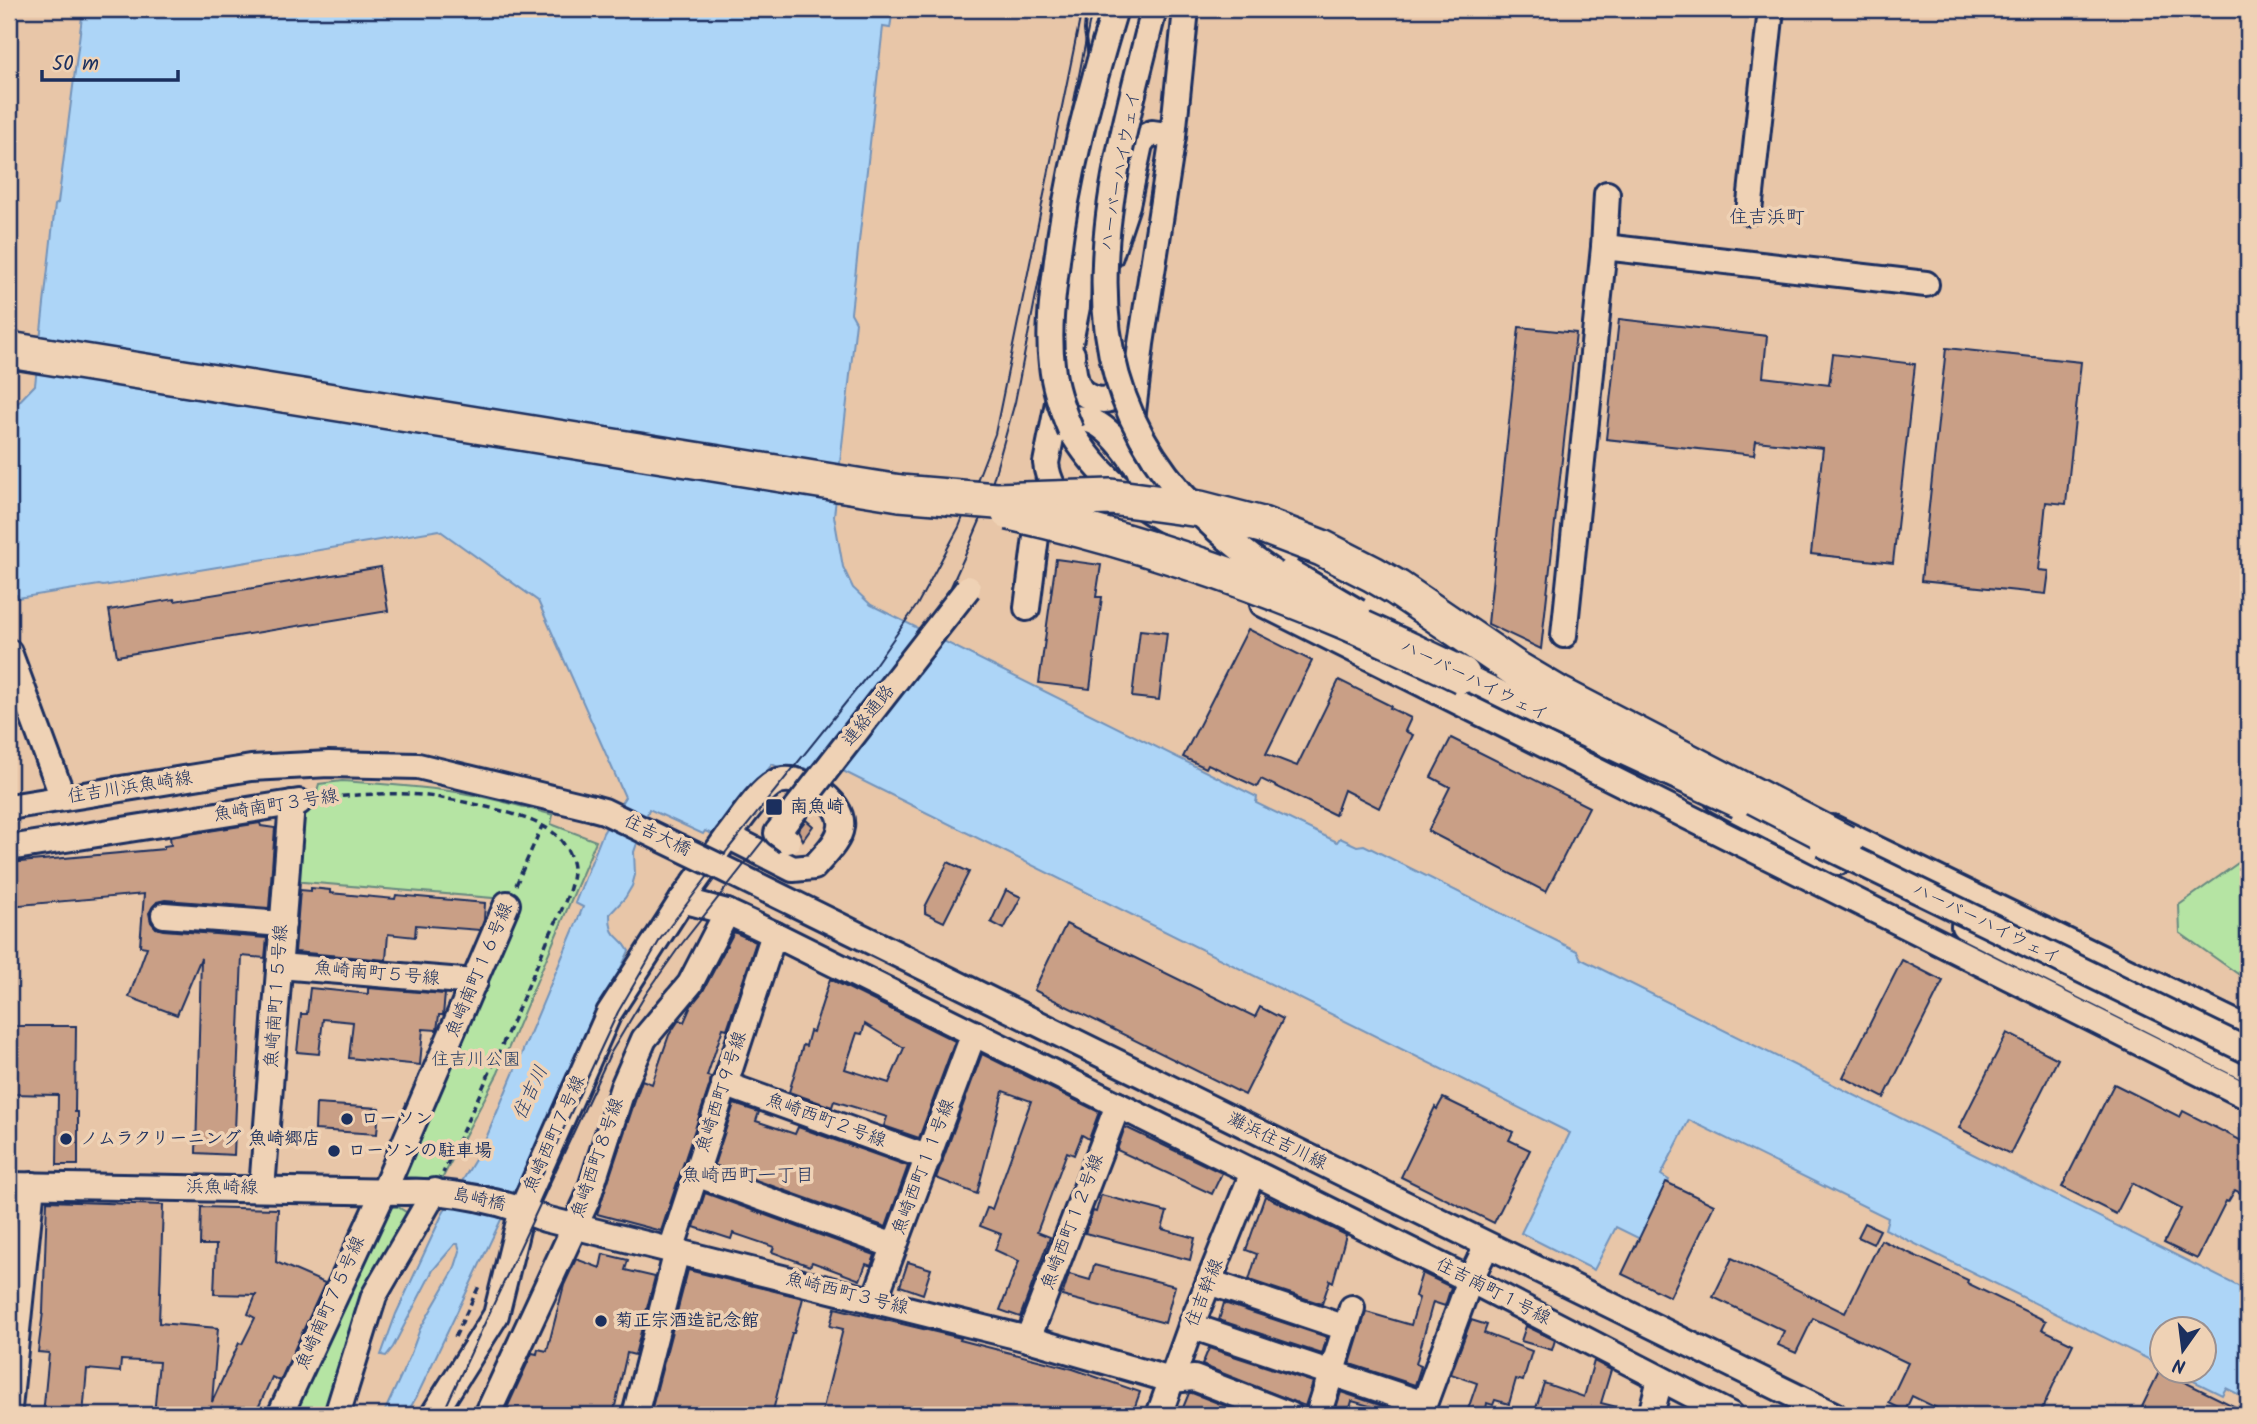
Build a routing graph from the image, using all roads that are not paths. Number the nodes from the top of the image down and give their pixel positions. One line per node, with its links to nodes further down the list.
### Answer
1 (1100, 9): 13 (street)
2 (1115, 9): 24 (street, bridge)
3 (1135, 9): 13 (street)
4 (1154, 9): 24 (street, ハーバーハイウェイ, bridge)
5 (1164, 9): 31 (street, ハーバーハイウェイ, bridge)
6 (1186, 9): 8 (street)
7 (1771, 9): 10 (street)
8 (1173, 136): 13 (street); 15 (street)
9 (1607, 194): 11 (street)
10 (1749, 212)
11 (1604, 247): 12 (street); 22 (street)
12 (1926, 284)
13 (1077, 307): 14 (street)
14 (1071, 340): 15 (street); 17 (street)
15 (1141, 344): 19 (street)
16 (9, 351): 24 (highway, bridge); 31 (highway, bridge)
17 (1051, 434): 18 (street); 19 (street)
18 (1046, 463): 21 (street); 35 (street)
19 (1138, 470): 25 (street)
20 (968, 588): 32 (street, 連絡通路, bridge)
21 (1027, 608)
22 (1564, 635)
23 (9, 652): 26 (street)
24 (1473, 678): 25 (street); 40 (street); 49 (street, ハーバーハイウェイ, bridge)
25 (1681, 753): 31 (street)
26 (63, 799): 28 (street, 住吉川浜魚崎線); 29 (street, 住吉川浜魚崎線)
27 (296, 802): 33 (street, 魚崎南町３号線); 41 (street, 魚崎南町１５号線)
28 (9, 807)
29 (593, 808): 34 (street, 住𠮷大橋, bridge)
30 (728, 836): 36 (street, 魚崎西町７号線)
31 (1841, 837): 40 (street); 46 (street); 48 (street, ハーバーハイウェイ)
32 (788, 841)
33 (9, 848)
34 (720, 867): 63 (street, 灘浜住吉川線)
35 (1837, 892): 45 (street); 52 (street)
36 (682, 900): 38 (street, 住吉南町１号線); 61 (street, 魚崎西町７号線)
37 (508, 904): 44 (street, 魚崎南町１６号線)
38 (727, 912): 42 (street, 住吉南町１号線); 62 (street, 魚崎西町８号線)
39 (164, 915): 41 (street)
40 (1958, 923): 45 (street)
41 (283, 924): 43 (street, 魚崎南町１５号線)
42 (774, 934): 47 (street, 住吉南町１号線); 51 (street, 魚崎西町９号線)
43 (279, 966): 44 (street, 魚崎南町５号線); 58 (street, 魚崎南町１５号線)
44 (475, 982): 59 (street, 魚崎南町１６号線)
45 (2102, 997): 50 (street)
46 (2248, 1029)
47 (974, 1033): 53 (street, 住吉南町１号線); 54 (street, 魚崎西町１１号線)
48 (2248, 1039)
49 (2248, 1051)
50 (2248, 1069)
51 (724, 1084): 54 (street, 魚崎西町２号線); 56 (street, 魚崎西町９号線)
52 (2248, 1097)
53 (1118, 1105): 55 (street, 住吉南町１号線); 70 (street, 魚崎西町１２号線)
54 (929, 1158): 64 (street, 魚崎西町１１号線)
55 (1253, 1172): 66 (street, 住吉南町１号線); 67 (street, 住吉幹線)
56 (696, 1174): 64 (street); 65 (street, 魚崎西町９号線)
57 (20, 1185): 58 (street, 浜魚崎線); 74 (street)
58 (262, 1189): 59 (street, 浜魚崎線)
59 (384, 1191): 60 (street, 浜魚崎線); 76 (street, 魚崎南町７５号線)
60 (435, 1191): 61 (street, 島崎橋); 77 (street)
61 (522, 1209): 62 (street, 魚崎西町３号線); 78 (street, 魚崎西町７号線)
62 (575, 1225): 65 (street, 魚崎西町３号線); 79 (street, 魚崎西町８号線)
63 (1487, 1245): 66 (street); 86 (street, 灘浜住吉川線)
64 (894, 1246): 68 (street, 魚崎西町１１号線)
65 (674, 1251): 68 (street, 魚崎西町３号線); 80 (street, 魚崎西町９号線)
66 (1470, 1280): 72 (street, 住吉南町１号線); 75 (street)
67 (1209, 1282): 69 (street, 住吉幹線); 71 (street)
68 (874, 1301): 70 (street, 魚崎西町３号線)
69 (1191, 1326): 71 (street); 73 (street, 住吉幹線)
70 (1028, 1339): 73 (street, 魚崎西町３号線)
71 (1333, 1372): 75 (street); 83 (street)
72 (1660, 1379): 84 (street); 85 (street, 住吉南町１号線)
73 (1171, 1380): 81 (street, 住吉幹線); 82 (street, 魚崎西町３号線)
74 (9, 1408)
75 (1422, 1410)
76 (280, 1415)
77 (337, 1415)
78 (433, 1415)
79 (486, 1415)
80 (635, 1415)
81 (1159, 1415)
82 (1290, 1415)
83 (1318, 1415)
84 (1651, 1415)
85 (1731, 1415)
86 (1834, 1415)

